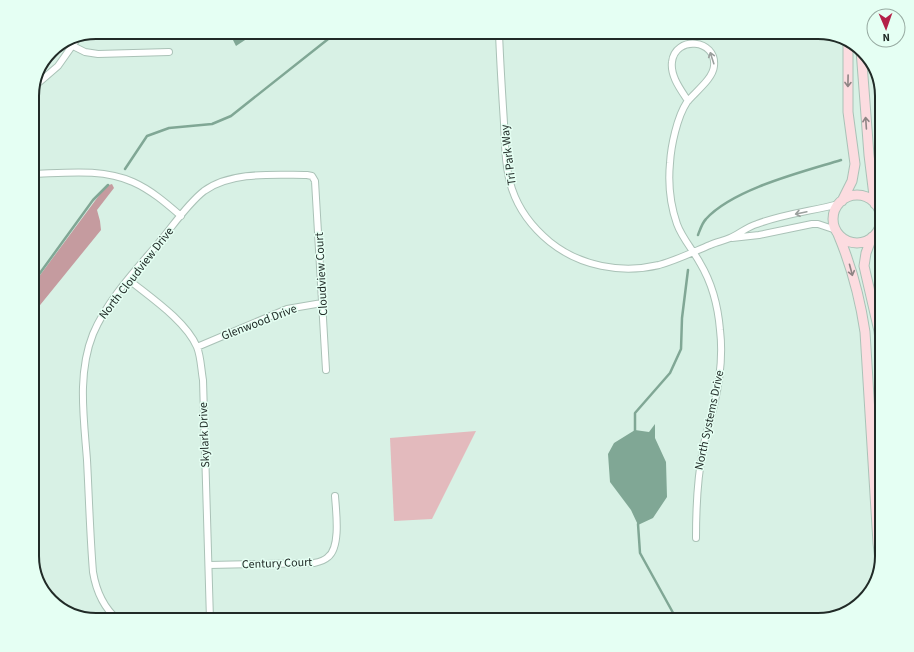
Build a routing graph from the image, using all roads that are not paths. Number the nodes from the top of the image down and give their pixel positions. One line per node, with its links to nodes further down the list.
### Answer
1 (499, 39): 20 (street, Tri Park Way)
2 (75, 43): 3 (street)
3 (73, 46): 5 (street); 7 (street)
4 (848, 48): 13 (main road, one-way to 13)
5 (169, 52)
6 (862, 60): 11 (main road, one-way to 6)
7 (42, 80)
8 (688, 101): 8 (street, North Systems Drive, one-way to 8); 20 (street, North Systems Drive)
9 (39, 174): 15 (street)
10 (313, 178): 15 (street, North Cloudview Drive); 22 (street, Cloudview Court)
11 (873, 190): 12 (main road)
12 (875, 197)
13 (840, 202): 14 (main road); 16 (main road); 19 (street, Tri Park Way, one-way to 19)
14 (875, 204)
15 (181, 216): 21 (street, North Cloudview Drive)
16 (837, 232): 17 (main road); 19 (street, Tri Park Way); 26 (main road, one-way to 26)
17 (875, 236)
18 (875, 237): 23 (main road)
19 (729, 238): 20 (street, Tri Park Way)
20 (693, 252): 28 (street, North Systems Drive)
21 (129, 280): 24 (street, Skylark Drive); 30 (street, North Cloudview Drive)
22 (322, 302): 24 (street, Glenwood Drive); 25 (street, Cloudview Court)
23 (875, 314)
24 (197, 347): 29 (street, Skylark Drive)
25 (326, 370)
26 (875, 494)
27 (336, 496): 29 (street, Century Court)
28 (696, 538)
29 (209, 565): 31 (street, Skylark Drive)
30 (112, 613)
31 (210, 613)

